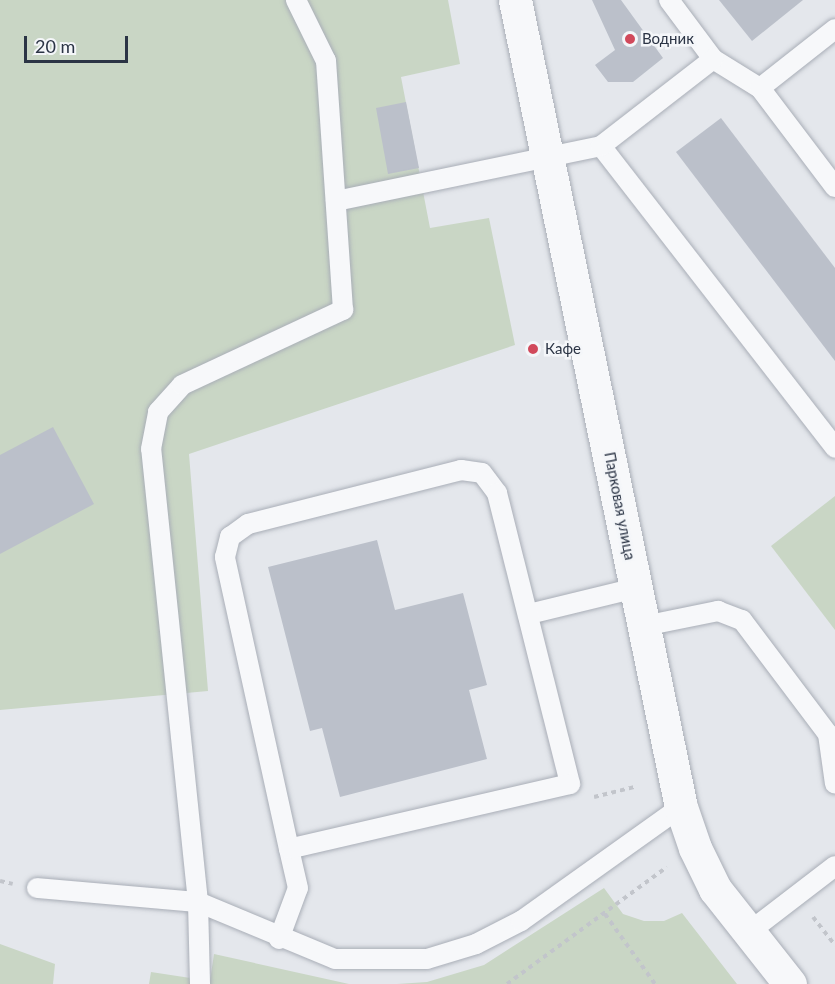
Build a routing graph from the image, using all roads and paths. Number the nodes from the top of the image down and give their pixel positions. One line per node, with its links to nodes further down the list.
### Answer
1 (296, 0): 10 (lane)
2 (515, 0): 8 (street, Парковая улица)
3 (669, 0): 5 (lane)
4 (835, 28): 6 (lane)
5 (713, 59): 6 (lane); 7 (lane)
6 (760, 88): 9 (lane)
7 (601, 146): 8 (lane); 11 (lane)
8 (550, 157): 10 (lane); 12 (street, Парковая улица)
9 (835, 187)
10 (336, 201): 24 (lane)
11 (835, 448)
12 (636, 588): 13 (lane); 14 (street, Парковая улица)
13 (528, 614): 15 (lane); 19 (lane)
14 (644, 626): 16 (lane); 18 (street, Парковая улица)
15 (570, 784): 17 (path); 19 (lane)
16 (835, 784)
17 (634, 787)
18 (681, 807): 26 (street, Парковая улица); 27 (lane)
19 (289, 849): 27 (lane)
20 (672, 862): 25 (path)
21 (835, 866): 23 (lane)
22 (37, 888): 24 (lane)
23 (796, 896): 26 (lane); 28 (path)
24 (198, 902): 27 (lane); 29 (lane)
25 (605, 914): 30 (path); 31 (path)
26 (749, 932): 32 (street, Парковая улица)
27 (279, 939)
28 (835, 945)
29 (200, 984)
30 (507, 984)
31 (655, 984)
32 (790, 984)

